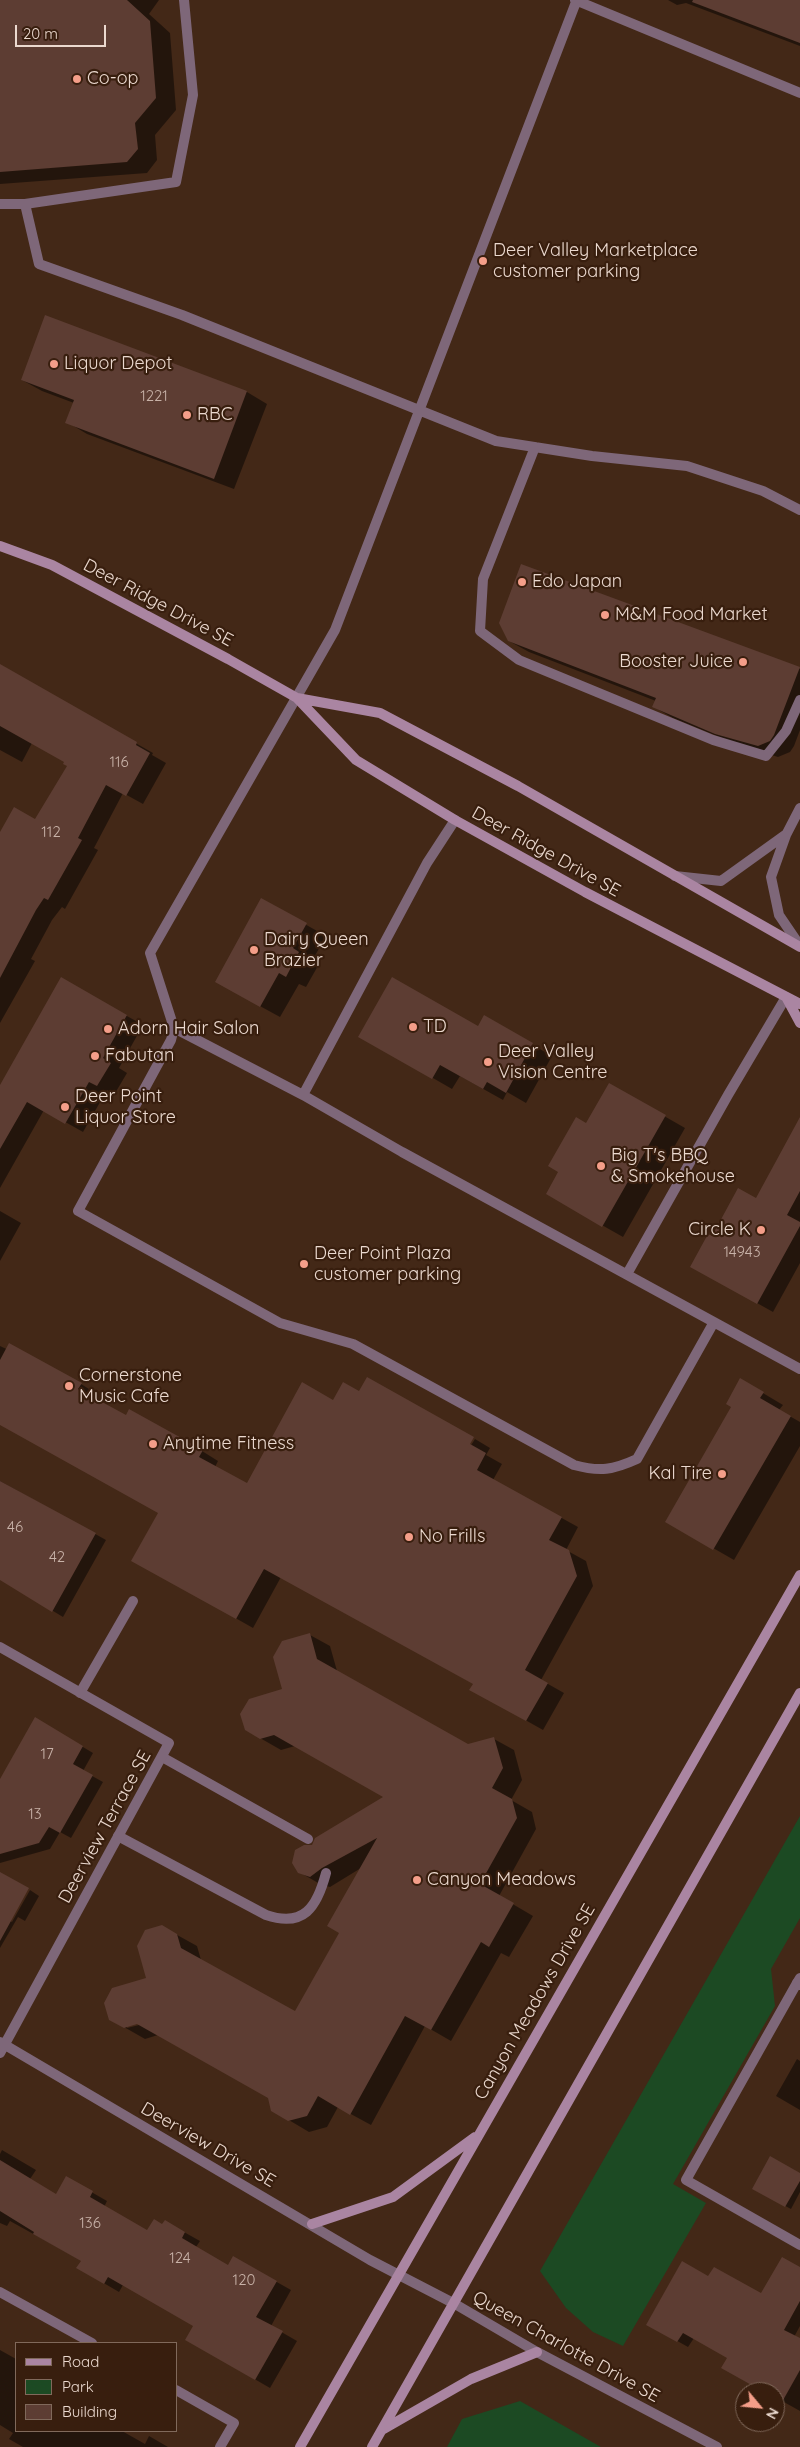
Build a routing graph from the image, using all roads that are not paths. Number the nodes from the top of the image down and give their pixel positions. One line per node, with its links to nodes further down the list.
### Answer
1 (184, 0): 5 (street)
2 (575, 1): 3 (street); 6 (street)
3 (800, 93)
4 (0, 204): 5 (street)
5 (25, 204): 6 (street)
6 (418, 411): 7 (street); 10 (street)
7 (535, 447): 8 (street); 11 (street)
8 (800, 510)
9 (0, 546): 10 (street, Deer Ridge Drive SE)
10 (296, 698): 13 (street, Deer Ridge Drive SE); 15 (street, Deer Ridge Drive SE); 20 (street)
11 (800, 700)
12 (800, 808): 14 (street)
13 (454, 820): 17 (street, Deer Ridge Drive SE); 21 (street)
14 (786, 835): 15 (street); 16 (street)
15 (675, 876): 16 (street, Deer Ridge Drive SE)
16 (800, 946)
17 (786, 997): 18 (street, Deer Ridge Drive SE); 19 (street); 22 (street)
18 (800, 1004)
19 (800, 1023)
20 (174, 1028): 21 (street); 23 (street)
21 (302, 1095): 22 (street)
22 (627, 1274): 23 (street)
23 (714, 1322): 24 (street)
24 (800, 1369)
25 (800, 1575): 36 (street, Canyon Meadows Drive SE)
26 (133, 1601): 28 (street)
27 (0, 1647): 28 (street, Deerview Terrace SE)
28 (80, 1692): 30 (street, Deerview Terrace SE)
29 (800, 1693): 41 (street)
30 (162, 1757): 31 (street, Deerview Terrace SE); 32 (street)
31 (118, 1836): 33 (street); 35 (street, Deerview Terrace SE)
32 (308, 1839)
33 (326, 1873)
34 (799, 1982): 38 (street)
35 (2, 2047): 37 (street, Deerview Drive SE)
36 (478, 2135): 37 (street); 39 (street, Canyon Meadows Drive SE)
37 (312, 2224): 39 (street, Deerview Drive SE)
38 (800, 2245)
39 (398, 2276): 41 (street, Queen Charlotte Drive SE); 47 (street, Canyon Meadows Drive SE)
40 (0, 2292): 42 (street)
41 (454, 2304): 43 (street, Queen Charlotte Drive SE); 45 (street)
42 (90, 2342)
43 (537, 2352): 45 (street); 49 (street, Queen Charlotte Drive SE)
44 (178, 2391): 46 (street)
45 (382, 2431): 48 (street)
46 (220, 2447)
47 (300, 2447)
48 (372, 2447)
49 (717, 2447)

